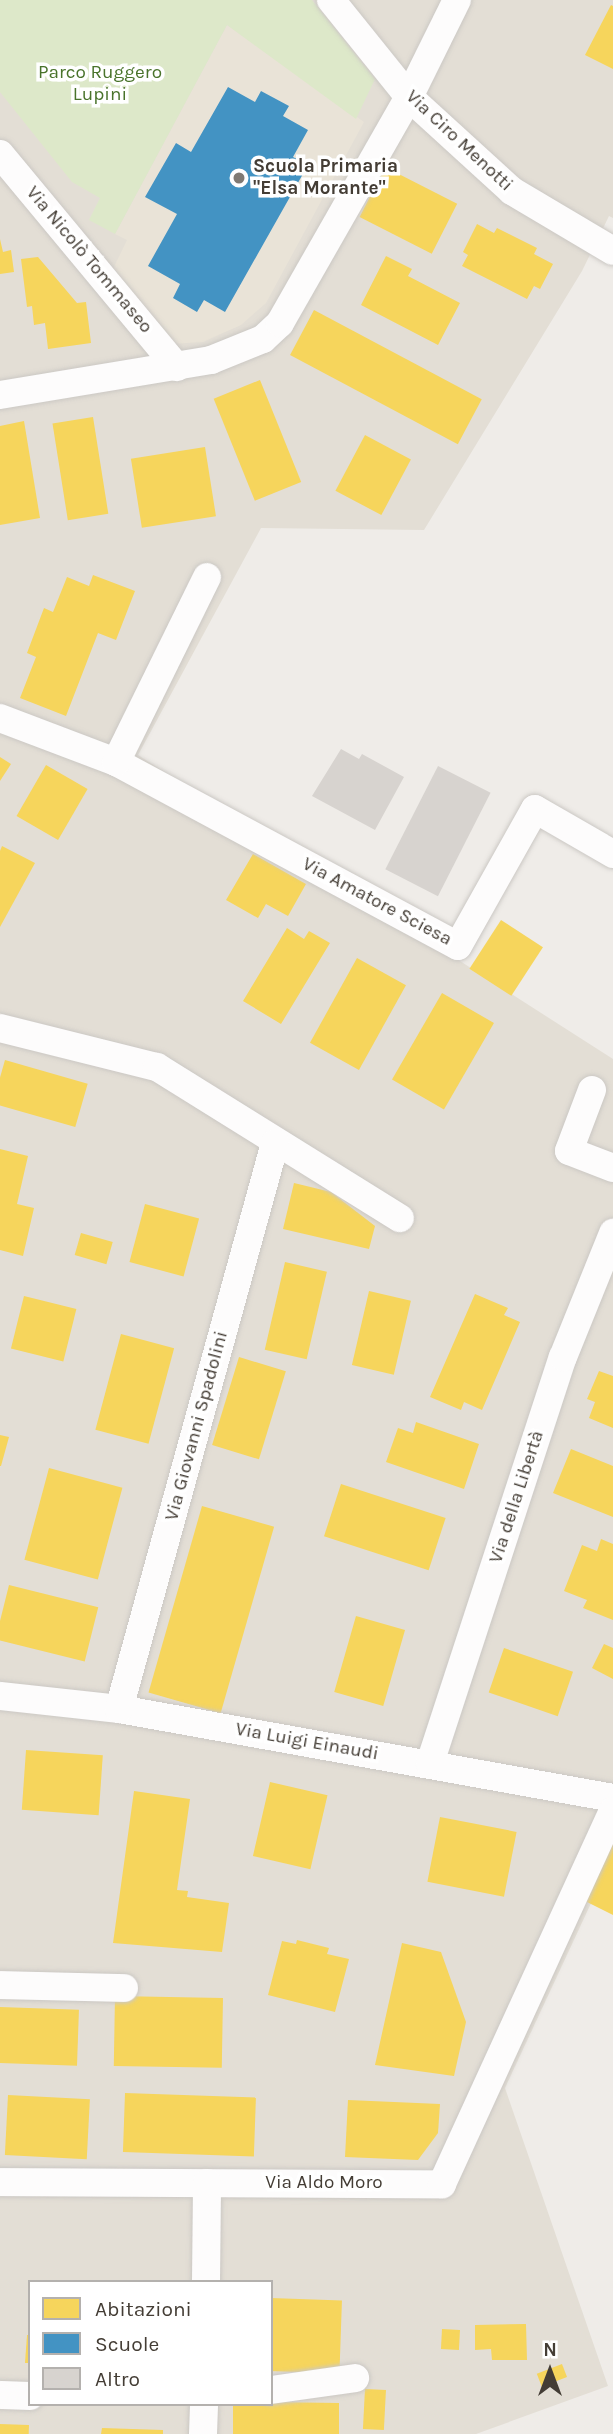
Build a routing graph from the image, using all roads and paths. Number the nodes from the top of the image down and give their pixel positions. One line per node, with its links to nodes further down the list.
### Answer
1 (331, 0): 3 (street, Via Ciro Menotti)
2 (457, 0): 3 (street)
3 (409, 97): 5 (street, Via Ciro Menotti); 6 (street)
4 (0, 154): 6 (street, Via Nicolò Tommaseo)
5 (613, 251)
6 (177, 367): 7 (street)
7 (0, 395)
8 (207, 578): 10 (street)
9 (0, 718): 10 (street, Via Amatore Sciesa)
10 (116, 762): 11 (street, Via Amatore Sciesa)
11 (613, 854)
12 (0, 1028): 14 (street)
13 (592, 1090): 15 (street)
14 (275, 1143): 16 (street); 20 (street, Via Giovanni Spadolini)
15 (613, 1168)
16 (400, 1218)
17 (613, 1233): 18 (street, Via della Libertà)
18 (604, 1284): 21 (street, Via della Libertà)
19 (0, 1696): 20 (street, Via Luigi Einaudi)
20 (119, 1709): 21 (street, Via Luigi Einaudi)
21 (430, 1763): 22 (street, Via Luigi Einaudi)
22 (613, 1798)
23 (613, 1811): 27 (street, Via Aldo Moro)
24 (0, 1985): 25 (street)
25 (124, 1988)
26 (0, 2182): 27 (street, Via Aldo Moro)
27 (207, 2183): 28 (street)
28 (205, 2280)
29 (355, 2378): 30 (street)
30 (273, 2390)
31 (0, 2395): 32 (street)
32 (28, 2396)
33 (204, 2406): 34 (street)
34 (203, 2434)

